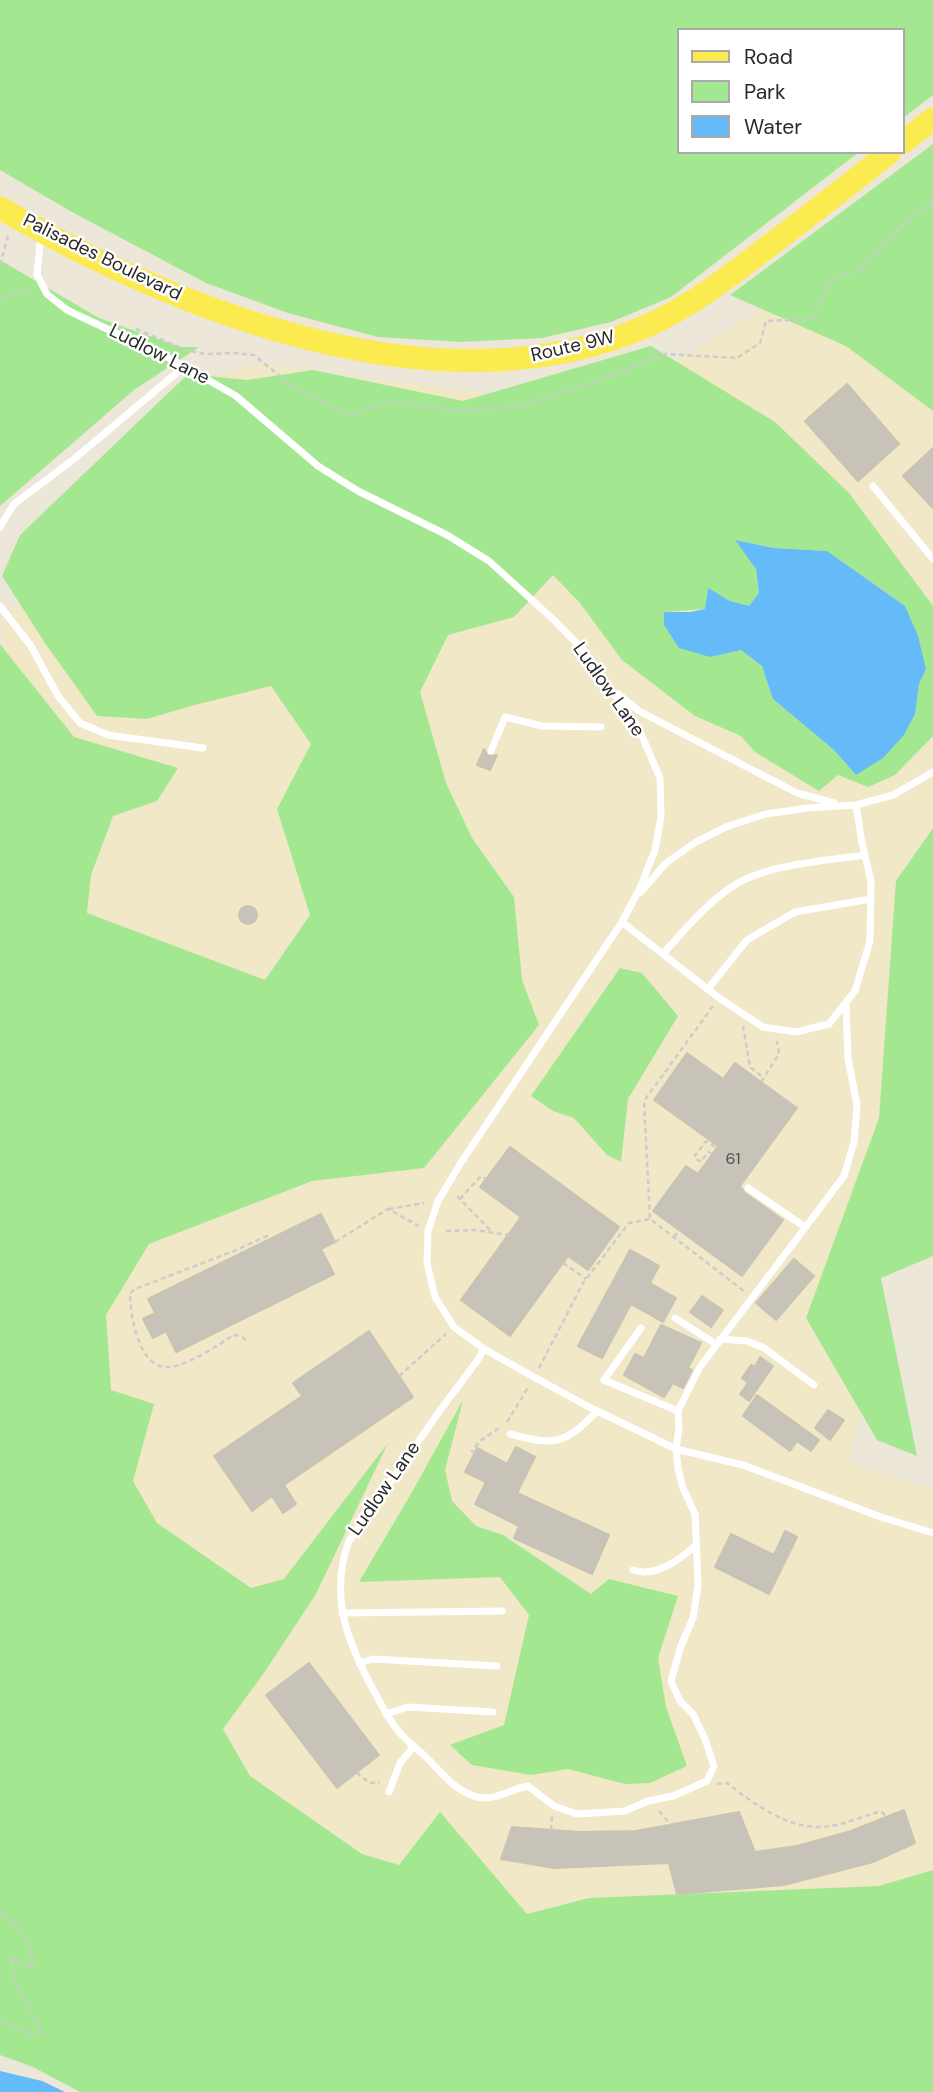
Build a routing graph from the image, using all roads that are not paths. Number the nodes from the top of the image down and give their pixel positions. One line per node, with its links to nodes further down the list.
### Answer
1 (933, 119): 2 (main road)
2 (905, 140)
3 (887, 154): 6 (main road, Route 9W)
4 (0, 208): 5 (main road, Palisades Boulevard)
5 (42, 231): 6 (main road, Palisades Boulevard); 7 (lane, Ludlow Lane)
6 (205, 306)
7 (185, 366): 9 (lane); 12 (lane, Ludlow Lane)
8 (873, 486): 10 (lane)
9 (0, 527)
10 (933, 559)
11 (0, 606): 14 (lane)
12 (611, 687): 17 (lane); 20 (lane, Ludlow Lane)
13 (601, 727): 15 (lane)
14 (203, 748)
15 (491, 751)
16 (933, 772): 17 (lane)
17 (856, 805): 18 (lane); 20 (lane)
18 (865, 855): 19 (lane); 21 (lane)
19 (871, 899): 22 (lane); 23 (lane)
20 (621, 922): 21 (lane); 29 (lane, Ludlow Lane)
21 (663, 954): 22 (lane)
22 (708, 989): 23 (lane)
23 (846, 1005): 25 (lane)
24 (748, 1188): 25 (lane)
25 (805, 1227): 28 (lane)
26 (675, 1318): 28 (lane)
27 (641, 1328): 31 (lane)
28 (718, 1342): 30 (lane); 31 (lane)
29 (484, 1349): 32 (lane, Ludlow Lane); 39 (lane, Ludlow Lane)
30 (814, 1385)
31 (678, 1410): 34 (lane)
32 (597, 1411): 33 (lane); 34 (lane, Ludlow Lane)
33 (510, 1434)
34 (676, 1449): 35 (lane, Ludlow Lane); 36 (lane, Ludlow Lane)
35 (933, 1533)
36 (696, 1545): 37 (lane); 44 (lane, Ludlow Lane)
37 (633, 1570)
38 (502, 1611): 39 (lane)
39 (342, 1612): 40 (lane, Ludlow Lane)
40 (359, 1663): 41 (lane); 43 (lane, Ludlow Lane)
41 (497, 1666)
42 (493, 1712): 43 (lane)
43 (386, 1714): 44 (lane, Ludlow Lane)
44 (414, 1746): 45 (lane)
45 (389, 1792)

